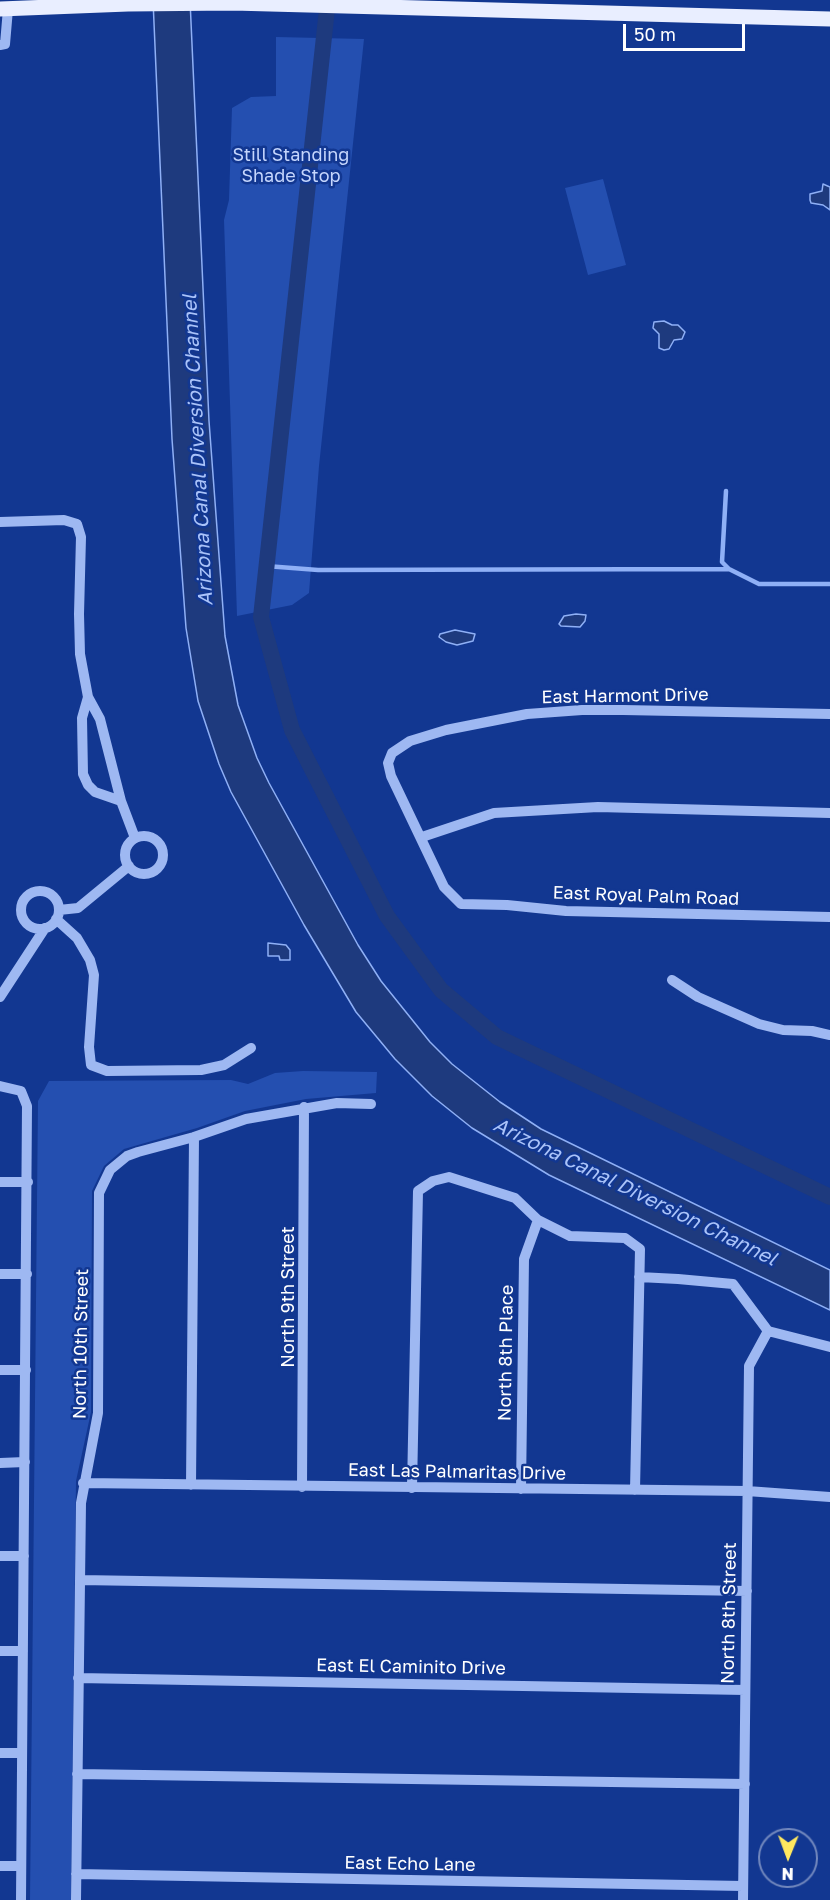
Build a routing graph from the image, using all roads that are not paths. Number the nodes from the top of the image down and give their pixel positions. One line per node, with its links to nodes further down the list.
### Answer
1 (501, 5): 2 (main road); 3 (main road)
2 (4, 9): 4 (street)
3 (830, 19)
4 (0, 45)
5 (0, 522): 6 (street)
6 (88, 697): 8 (street); 8 (street)
7 (830, 714): 10 (street, East Harmont Drive)
8 (120, 801): 11 (street)
9 (830, 813): 10 (street)
10 (422, 837): 14 (street, East Royal Palm Road)
11 (135, 838): 12 (street); 12 (street)
12 (129, 866): 13 (street)
13 (57, 914): 15 (street); 15 (street); 19 (street)
14 (830, 917)
15 (45, 928): 17 (street)
16 (672, 980): 18 (street)
17 (0, 997)
18 (830, 1035)
19 (251, 1048)
20 (0, 1086): 25 (street)
21 (371, 1104): 22 (street, North 10th Street)
22 (304, 1107): 23 (street, North 10th Street); 38 (street, North 9th Street)
23 (194, 1137): 36 (street, North 10th Street); 37 (street)
24 (0, 1182): 25 (street)
25 (28, 1182): 28 (street)
26 (538, 1220): 29 (street); 39 (street); 40 (street, North 8th Place)
27 (0, 1274): 28 (street)
28 (27, 1274): 33 (street)
29 (639, 1277): 30 (street); 41 (street)
30 (768, 1330): 31 (street); 42 (street, North 8th Street)
31 (830, 1347)
32 (0, 1370): 33 (street)
33 (26, 1370): 34 (street)
34 (25, 1462): 35 (street); 45 (street)
35 (0, 1463)
36 (83, 1483): 37 (street, East Las Palmaritas Drive); 46 (street, North 10th Street)
37 (191, 1485): 38 (street, East Las Palmaritas Drive)
38 (303, 1487): 39 (street, East Las Palmaritas Drive)
39 (412, 1488): 40 (street, East Las Palmaritas Drive)
40 (521, 1489): 41 (street, East Las Palmaritas Drive)
41 (635, 1490): 42 (street, East Las Palmaritas Drive)
42 (747, 1491): 43 (street, East Las Palmaritas Drive); 47 (street, North 8th Street)
43 (830, 1497)
44 (0, 1556): 45 (street)
45 (24, 1556): 49 (street)
46 (80, 1580): 47 (street); 50 (street, North 10th Street)
47 (747, 1591): 51 (street, North 8th Street)
48 (0, 1651): 49 (street)
49 (23, 1651): 53 (street)
50 (78, 1678): 51 (street, East El Caminito Drive); 54 (street, North 10th Street)
51 (745, 1690): 55 (street, North 8th Street)
52 (0, 1753): 53 (street)
53 (22, 1753): 57 (street)
54 (77, 1774): 55 (street); 58 (street, North 10th Street)
55 (745, 1784): 59 (street, North 8th Street)
56 (0, 1866): 57 (street)
57 (21, 1866): 60 (street)
58 (76, 1874): 59 (street, East Echo Lane); 61 (street, North 10th Street)
59 (743, 1886): 62 (street, North 8th Street)
60 (21, 1900)
61 (76, 1900)
62 (743, 1900)

